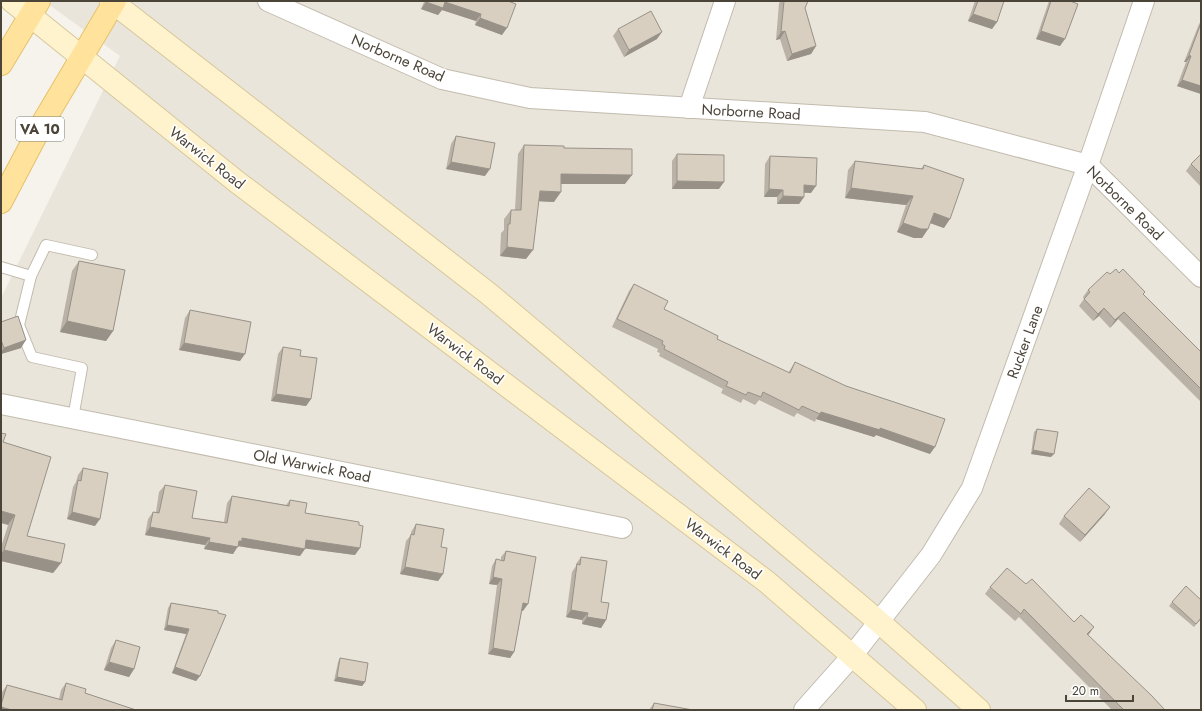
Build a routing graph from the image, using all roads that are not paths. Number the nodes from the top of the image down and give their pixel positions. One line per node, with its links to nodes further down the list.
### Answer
1 (12, 1): 6 (main road, Warwick Road)
2 (268, 1): 9 (street, Norborne Road)
3 (725, 1): 9 (street)
4 (1144, 1): 10 (street, Rucker Lane)
5 (113, 2): 7 (main road, VA 10); 19 (main road)
6 (34, 8): 7 (main road, Warwick Road); 8 (main road)
7 (81, 58): 11 (main road, VA 10); 20 (main road, Warwick Road)
8 (1, 64)
9 (689, 108): 10 (street, Norborne Road)
10 (1088, 165): 15 (street, Norborne Road); 19 (street, Rucker Lane)
11 (1, 202)
12 (92, 255): 14 (lane)
13 (1, 267): 14 (lane)
14 (31, 276): 17 (lane)
15 (1201, 277)
16 (1, 404): 17 (street, Old Warwick Road)
17 (73, 418): 18 (street, Old Warwick Road)
18 (622, 528)
19 (878, 621): 20 (street, Rucker Lane); 23 (main road)
20 (852, 656): 21 (street, Rucker Lane); 22 (main road, Warwick Road)
21 (804, 710)
22 (915, 710)
23 (979, 710)

